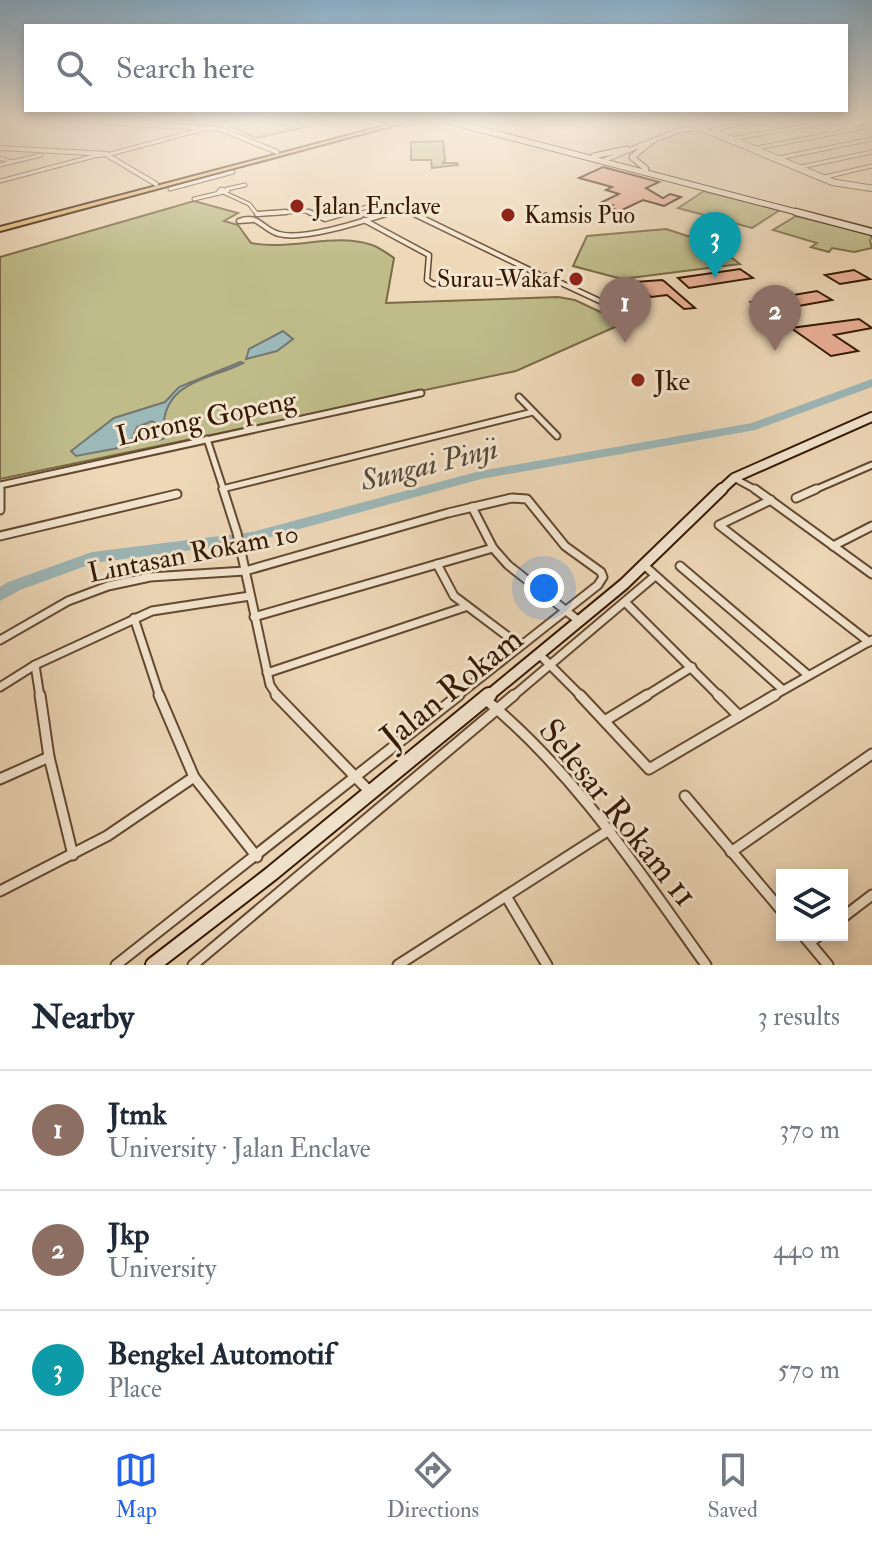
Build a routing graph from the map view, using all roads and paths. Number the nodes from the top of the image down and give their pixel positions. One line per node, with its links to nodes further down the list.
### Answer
1 (46, 167): 17 (street)
2 (126, 167): 15 (street)
3 (221, 167): 16 (main road)
4 (232, 167): 11 (main road)
5 (630, 167): 19 (main road)
6 (633, 167): 13 (main road)
7 (644, 167): 13 (main road)
8 (793, 167): 22 (street)
9 (801, 167): 14 (street)
10 (868, 167): 14 (street)
11 (220, 170): 18 (main road); 21 (main road)
12 (233, 172): 18 (street)
13 (657, 173): 19 (main road)
14 (825, 177): 22 (street)
15 (148, 179): 16 (main road); 21 (street); 24 (main road)
16 (176, 179): 21 (main road)
17 (0, 181)
18 (202, 181): 21 (main road); 23 (street); 25 (street)
19 (690, 183): 31 (main road)
20 (245, 185): 25 (street)
21 (155, 186): 24 (main road); 30 (main road)
22 (872, 186)
23 (170, 189)
24 (134, 190): 30 (main road)
25 (225, 190): 26 (street); 28 (street)
26 (194, 199)
27 (378, 204): 28 (street)
28 (252, 217): 29 (street)
29 (364, 220): 32 (street); 34 (street)
30 (0, 228)
31 (872, 231)
32 (538, 275): 33 (street); 34 (street)
33 (545, 277): 34 (street); 35 (street)
34 (526, 281)
35 (632, 316)
36 (421, 393): 41 (street, Lorong Gopeng)
37 (519, 397): 38 (street)
38 (533, 412): 40 (street); 45 (street)
39 (872, 417): 43 (main road, Jalan Rokam)
40 (557, 436)
41 (207, 439): 44 (street, Lorong Gopeng); 45 (street)
42 (872, 465): 47 (street)
43 (734, 478): 48 (street); 56 (main road, Jalan Rokam)
44 (0, 485): 50 (street)
45 (222, 489): 58 (street)
46 (177, 494): 52 (street)
47 (796, 498)
48 (771, 500): 53 (street); 70 (street)
49 (472, 507): 54 (street); 58 (street, Lintasan Rokam 10); 61 (street, Lintasan Rokam 10)
50 (0, 510)
51 (872, 526): 53 (street)
52 (0, 536)
53 (833, 546): 59 (street)
54 (493, 548): 55 (street); 65 (street)
55 (437, 564): 64 (street); 66 (street)
56 (645, 566): 60 (street); 68 (main road, Jalan Rokam)
57 (680, 566): 77 (street)
58 (245, 571): 62 (street); 69 (street, Lintasan Rokam 10)
59 (872, 574)
60 (655, 576): 63 (street, Jalan Rokam); 79 (street)
61 (603, 577): 65 (street, Jalan Rokam)
62 (250, 596): 66 (street); 67 (street)
63 (626, 603): 74 (street, Jalan Rokam); 75 (street)
64 (465, 607): 71 (street); 76 (street)
65 (565, 610): 68 (street); 71 (street, Jalan Rokam)
66 (254, 617): 76 (street)
67 (134, 618): 73 (street); 86 (street)
68 (579, 621): 72 (main road, Jalan Rokam)
69 (0, 640)
70 (870, 641): 77 (street)
71 (519, 645): 88 (street, Jalan Rokam)
72 (539, 654): 74 (street); 80 (main road, Jalan Rokam)
73 (35, 665): 78 (street); 85 (street)
74 (553, 665): 81 (street, Jalan Rokam); 83 (street)
75 (692, 667): 82 (street); 83 (street)
76 (267, 673): 88 (street)
77 (808, 675): 79 (street)
78 (0, 687)
79 (782, 689): 82 (street)
80 (485, 699): 81 (street, Selesar Rokam 11); 89 (main road, Jalan Rokam)
81 (499, 710): 91 (street, Selesar Rokam 11); 103 (street, Jalan Rokam)
82 (739, 716): 83 (street)
83 (606, 720)
84 (872, 754): 92 (street)
85 (49, 757): 87 (street); 93 (street)
86 (194, 777): 93 (street); 94 (street)
87 (0, 779)
88 (355, 779): 89 (street); 94 (street, Jalan Rokam)
89 (370, 792): 102 (main road, Jalan Rokam)
90 (685, 796): 92 (street)
91 (609, 830): 97 (street); 106 (street, Selesar Rokam 11)
92 (731, 852): 98 (street)
93 (73, 855): 95 (street)
94 (257, 857): 101 (street, Jalan Rokam)
95 (0, 891)
96 (872, 895): 99 (street)
97 (506, 896): 104 (street); 105 (street)
98 (776, 904)
99 (848, 913)
100 (808, 941): 107 (street)
101 (116, 965)
102 (153, 965)
103 (193, 965)
104 (398, 965)
105 (547, 965)
106 (706, 965)
107 (828, 965)

